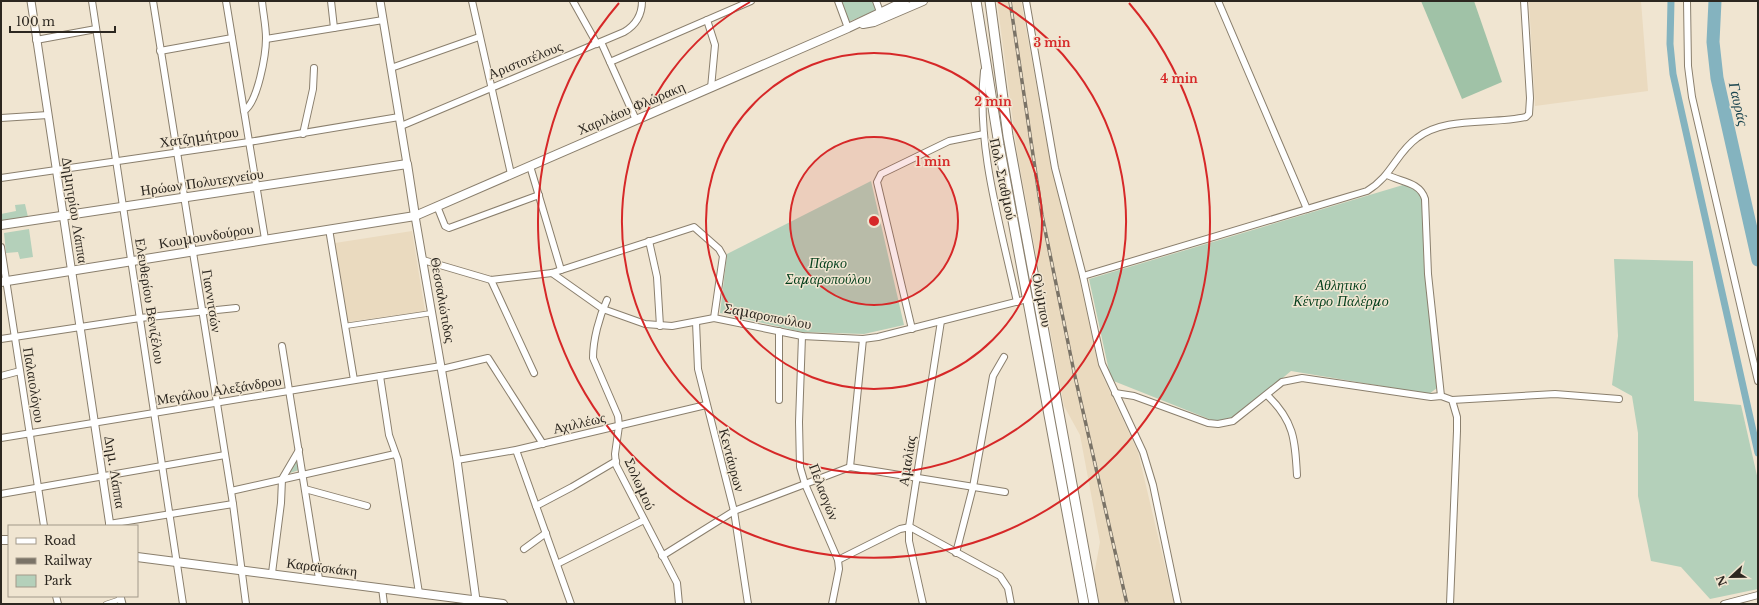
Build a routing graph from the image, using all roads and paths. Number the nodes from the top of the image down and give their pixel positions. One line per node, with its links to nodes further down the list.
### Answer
1 (30, 1): 32 (street, Δημητρίου Λάππα)
2 (92, 1): 28 (street, Ελευθερίου Βενιζέλου)
3 (153, 1): 34 (street, Γιαννιτσών)
4 (226, 1): 30 (street)
5 (262, 1): 31 (street)
6 (331, 1): 26 (street)
7 (380, 1): 23 (street, Θεσσαλιώτιδος)
8 (472, 1): 29 (street)
9 (572, 1): 33 (street)
10 (642, 1): 33 (street, Αριστοτέλους)
11 (751, 1): 24 (street)
12 (838, 1): 27 (street)
13 (876, 1): 22 (street)
14 (905, 1): 22 (main road, Χαριλάου Φλώρακη)
15 (923, 1): 25 (main road, Χαριλάου Φλώρακη)
16 (976, 1): 35 (main road, Ολύμπου)
17 (990, 1): 181 (main road, Ολύμπου)
18 (1026, 1): 77 (street)
19 (1218, 1): 63 (street)
20 (1524, 1): 56 (street)
21 (1687, 1): 108 (street)
22 (880, 12): 25 (main road, Χαριλάου Φλώρακη)
23 (383, 20): 26 (street); 38 (street, Θεσσαλιώτιδος)
24 (707, 20): 36 (street); 40 (street)
25 (856, 25): 27 (main road, Χαριλάου Φλώρακη)
26 (334, 28): 31 (street)
27 (848, 28): 40 (main road, Χαριλάου Φλώρακη)
28 (96, 29): 32 (street); 51 (street, Ελευθερίου Βενιζέλου)
29 (479, 37): 38 (street); 39 (street)
30 (232, 38): 34 (street); 41 (street)
31 (266, 39): 41 (street)
32 (36, 40): 42 (street, Δημητρίου Λάππα)
33 (599, 43): 36 (street); 39 (street, Αριστοτέλους)
34 (160, 51): 50 (street, Γιαννιτσών)
35 (986, 58): 48 (street); 81 (main road, Ολύμπου)
36 (610, 62): 45 (street)
37 (314, 68): 47 (street)
38 (391, 68): 43 (street, Θεσσαλιώτιδος)
39 (491, 88): 46 (street, Αριστοτέλους); 55 (street)
40 (711, 88): 45 (main road, Χαριλάου Φλώρακη)
41 (244, 111): 49 (street)
42 (48, 114): 44 (street); 54 (street, Δημητρίου Λάππα)
43 (399, 117): 46 (street, Θεσσαλιώτιδος); 47 (street, Χατζημήτρου)
44 (1, 118)
45 (636, 120): 53 (main road, Χαριλάου Φλώρακη)
46 (401, 126): 52 (street, Θεσσαλιώτιδος)
47 (303, 134): 49 (street, Χατζημήτρου)
48 (984, 134): 82 (street, Πολ. Σταθμού); 94 (street, Πολ. Σταθμού)
49 (249, 142): 50 (street, Χατζημήτρου); 58 (street)
50 (177, 153): 51 (street, Χατζημήτρου); 60 (street, Γιαννιτσών)
51 (116, 162): 54 (street, Χατζημήτρου); 62 (street, Ελευθερίου Βενιζέλου)
52 (407, 164): 58 (main road, Ηρώων Πολυτεχνείου); 65 (main road, Θεσσαλιώτιδος)
53 (530, 166): 55 (main road, Χαριλάου Φλώρακη); 59 (street)
54 (56, 170): 57 (street, Χατζημήτρου); 64 (street, Δημητρίου Λάππα)
55 (511, 174): 61 (main road, Χαριλάου Φλώρακη)
56 (1387, 175): 63 (street); 112 (street)
57 (1, 178)
58 (256, 187): 60 (main road, Ηρώων Πολυτεχνείου); 68 (street)
59 (539, 194): 61 (street); 75 (street)
60 (184, 198): 62 (main road, Ηρώων Πολυτεχνείου); 71 (street, Γιαννιτσών)
61 (437, 206): 65 (main road, Χαριλάου Φλώρακη)
62 (123, 207): 64 (main road, Ηρώων Πολυτεχνείου); 73 (street, Ελευθερίου Βενιζέλου)
63 (1307, 209): 77 (street)
64 (63, 216): 66 (main road, Ηρώων Πολυτεχνείου); 74 (street, Δημητρίου Λάππα)
65 (415, 216): 67 (main road, Κουμουνδούρου); 72 (street, Θεσσαλιώτιδος)
66 (1, 225)
67 (329, 229): 68 (main road, Κουμουνδούρου); 91 (street)
68 (265, 239): 71 (main road, Κουμουνδούρου)
69 (649, 241): 75 (street); 88 (street); 92 (street)
70 (1, 247): 79 (street, Παλαιολόγου)
71 (193, 251): 73 (main road, Κουμουνδούρου); 85 (street, Γιαννιτσών)
72 (423, 260): 78 (street); 86 (street, Θεσσαλιώτιδος)
73 (132, 261): 74 (main road, Κουμουνδούρου); 87 (street, Ελευθερίου Βενιζέλου)
74 (71, 270): 79 (main road, Κουμουνδούρου); 93 (street, Δημητρίου Λάππα)
75 (561, 270): 76 (street)
76 (552, 273): 78 (street); 84 (street, Σαμαροπούλου)
77 (1083, 276): 110 (street)
78 (491, 280): 104 (street)
79 (4, 281): 97 (street, Παλαιολόγου)
80 (607, 300): 84 (street, Σολωμού)
81 (1027, 300): 82 (street, Σαμαροπούλου); 180 (main road, Ολύμπου)
82 (1017, 302): 89 (street, Σαμαροπούλου)
83 (236, 308): 85 (street)
84 (603, 309): 92 (street, Σαμαροπούλου); 120 (street, Σολωμού)
85 (202, 313): 87 (street); 116 (street, Γιαννιτσών)
86 (432, 313): 91 (street); 102 (street, Θεσσαλιώτιδος)
87 (140, 318): 93 (street); 118 (street, Ελευθερίου Βενιζέλου)
88 (714, 318): 90 (street, Σαμαροπούλου); 95 (street, Σαμαροπούλου)
89 (941, 321): 94 (street, Σαμαροπούλου); 135 (street, Αμαλίας)
90 (696, 322): 92 (street, Σαμαροπούλου); 117 (street, Κεντάυρων)
91 (345, 326): 107 (street)
92 (660, 326)
93 (80, 328): 97 (street); 119 (street, Δημητρίου Λάππα)
94 (912, 329): 99 (street, Σαμαροπούλου)
95 (779, 331): 96 (street, Σαμαροπούλου); 114 (street)
96 (802, 336): 99 (street, Σαμαροπούλου); 137 (street, Πελασγών)
97 (14, 337): 98 (street); 103 (street, Παλαιολόγου)
98 (1, 339)
99 (864, 339): 131 (street)
100 (282, 346): 109 (street)
101 (1004, 357): 138 (street)
102 (441, 367): 106 (street, Μεγάλου Αλεξάνδρου); 123 (street, Μεγάλου Αλεξάνδρου); 128 (street, Θεσσαλιώτιδος)
103 (20, 372): 105 (street); 121 (street, Παλαιολόγου)
104 (534, 373)
105 (1, 376)
106 (380, 376): 107 (street, Μεγάλου Αλεξάνδρου); 126 (street)
107 (354, 380): 109 (street, Μεγάλου Αλεξάνδρου)
108 (1758, 381)
109 (289, 390): 116 (street, Μεγάλου Αλεξάνδρου); 124 (street)
110 (1115, 393): 111 (street); 182 (street)
111 (1267, 395): 112 (street); 133 (street)
112 (1441, 396): 115 (street)
113 (1619, 399): 115 (street)
114 (779, 400)
115 (1452, 400): 183 (street)
116 (216, 402): 118 (street, Μεγάλου Αλεξάνδρου); 127 (street, Γιαννιτσών)
117 (706, 405): 120 (street, Αχιλλέως); 147 (street, Κεντάυρων)
118 (154, 412): 119 (street, Μεγάλου Αλεξάνδρου); 130 (street, Ελευθερίου Βενιζέλου)
119 (94, 422): 121 (street, Μεγάλου Αλεξάνδρου); 134 (street, Δημ. Λάππα)
120 (619, 426): 123 (street, Αχιλλέως); 129 (street, Σολωμού)
121 (30, 433): 122 (street, Μεγάλου Αλεξάνδρου); 139 (street, Παλαιολόγου)
122 (1, 438)
123 (543, 444): 125 (street, Αχιλλέως)
124 (299, 449): 132 (street); 136 (street)
125 (516, 450): 128 (street, Αχιλλέως); 146 (street)
126 (395, 454): 132 (street); 165 (street)
127 (225, 455): 130 (street); 141 (street, Γιαννιτσών)
128 (457, 460): 168 (street, Θεσσαλιώτιδος)
129 (616, 462): 146 (street); 149 (street, Σολωμού)
130 (163, 466): 134 (street); 148 (street, Ελευθερίου Βενιζέλου)
131 (850, 467): 135 (street); 137 (street)
132 (303, 475): 136 (street); 140 (street)
133 (1297, 475)
134 (102, 477): 139 (street); 151 (street, Δημ. Λάππα)
135 (916, 477): 138 (street); 152 (street, Αμαλίας)
136 (282, 479): 141 (street); 162 (street)
137 (805, 484): 147 (street); 158 (street, Πελασγών)
138 (973, 487): 142 (street); 155 (street)
139 (38, 488): 143 (street); 150 (street, Παλαιολόγου)
140 (305, 489): 145 (street); 163 (street)
141 (231, 491): 144 (street, Γιαννιτσών)
142 (1005, 492)
143 (1, 494)
144 (233, 504): 148 (street); 161 (street, Γιαννιτσών)
145 (367, 506)
146 (536, 506): 153 (street)
147 (734, 511): 156 (street); 176 (street, Κεντάυρων)
148 (170, 514): 151 (street); 159 (street, Ελευθερίου Βενιζέλου)
149 (644, 520): 156 (street, Σολωμού); 160 (street)
150 (44, 525)
151 (109, 525)
152 (909, 527): 155 (street); 158 (street); 178 (street, Αμαλίας)
153 (546, 533): 154 (street); 160 (street)
154 (524, 549)
155 (956, 553): 179 (street)
156 (662, 556): 175 (street, Σολωμού)
157 (138, 557): 159 (main road, Καραϊσκάκη)
158 (838, 560): 177 (street, Πελασγών)
159 (177, 562): 161 (main road, Καραϊσκάκη); 170 (street, Ελευθερίου Βενιζέλου)
160 (557, 564): 174 (street)
161 (241, 570): 162 (main road, Καραϊσκάκη); 171 (street, Γιαννιτσών)
162 (272, 573): 163 (main road, Καραϊσκάκη)
163 (319, 579): 164 (main road, Καραϊσκάκη)
164 (382, 588): 165 (main road, Καραϊσκάκη); 172 (street)
165 (419, 593): 168 (main road, Καραϊσκάκη)
166 (1758, 595): 184 (street)
167 (121, 600): 169 (street)
168 (476, 602): 173 (main road, Καραϊσκάκη)
169 (106, 604)
170 (183, 604)
171 (246, 604)
172 (384, 604)
173 (503, 604)
174 (571, 604)
175 (679, 604)
176 (748, 604)
177 (832, 604)
178 (924, 604)
179 (1011, 604)
180 (1084, 604)
181 (1094, 604)
182 (1178, 604)
183 (1450, 604)
184 (1724, 604)

